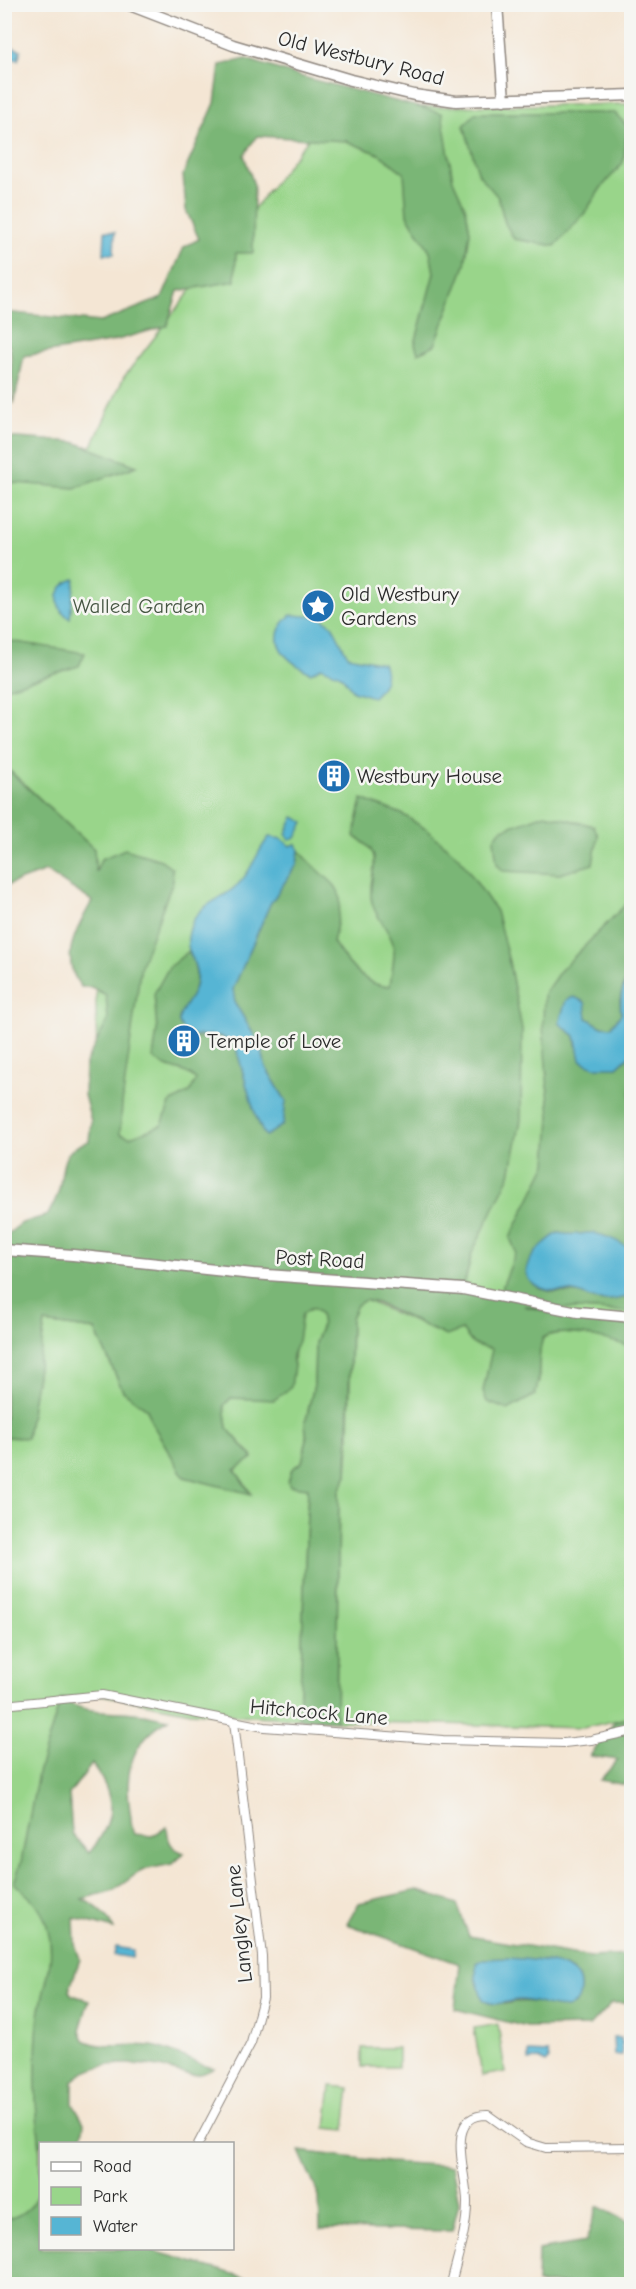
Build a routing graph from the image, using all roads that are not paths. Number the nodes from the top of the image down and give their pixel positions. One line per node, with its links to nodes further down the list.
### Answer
1 (127, 4): 4 (main road, Old Westbury Road)
2 (497, 4): 4 (main road)
3 (632, 95): 4 (main road, Old Westbury Road)
4 (504, 100)
5 (4, 1250): 6 (main road, Post Road)
6 (632, 1317)
7 (4, 1705): 8 (street, Hitchcock Lane)
8 (234, 1722): 9 (street, Hitchcock Lane); 10 (street, Langley Lane)
9 (632, 1731)
10 (199, 2142)
11 (632, 2147): 12 (street)
12 (451, 2284)

